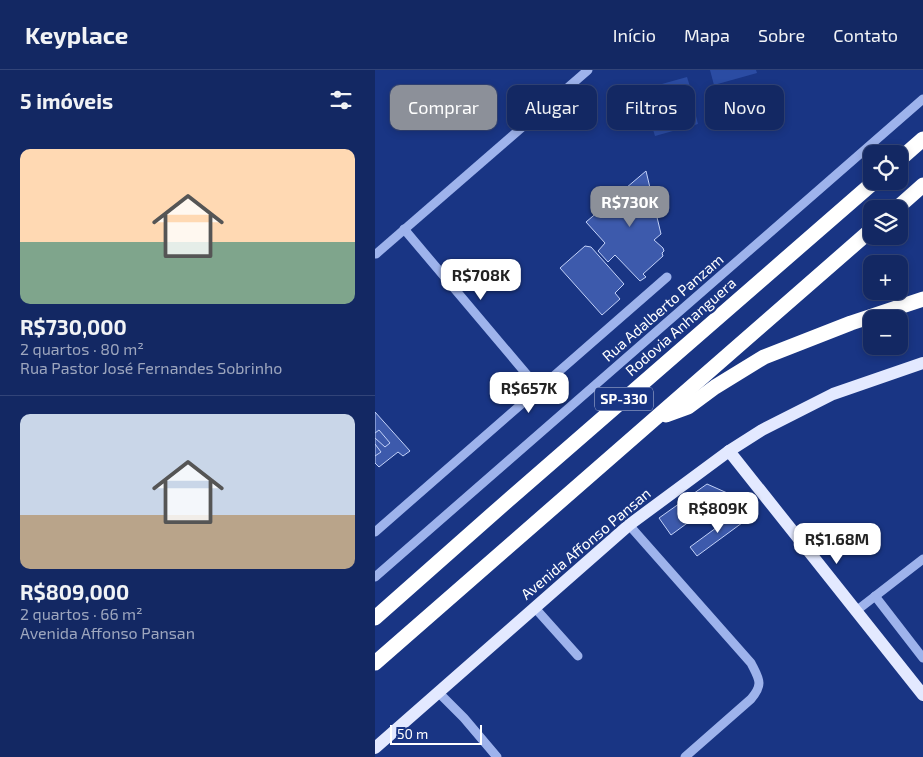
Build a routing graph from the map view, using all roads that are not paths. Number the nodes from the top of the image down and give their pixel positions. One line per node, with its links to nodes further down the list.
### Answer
1 (588, 70): 8 (street)
2 (923, 99): 20 (street, Rua Adalberto Panzam)
3 (923, 139): 4 (highway)
4 (908, 152)
5 (923, 185): 7 (highway)
6 (865, 190): 24 (highway, Rodovia Anhanguera / SP-330)
7 (906, 200)
8 (404, 229): 10 (street); 14 (street)
9 (863, 237): 15 (highway, SP-330)
10 (376, 254)
11 (667, 278): 14 (street)
12 (923, 299): 15 (highway)
13 (923, 364): 16 (main road, Avenida Affonso Pansan)
14 (539, 389): 18 (street)
15 (657, 418): 27 (highway, SP-330)
16 (729, 451): 17 (main road, Avenida Affonso Pansan); 23 (main road)
17 (629, 525): 22 (main road, Avenida Affonso Pansan); 32 (street)
18 (375, 532)
19 (923, 559): 21 (street)
20 (375, 577)
21 (875, 596): 23 (street); 26 (street)
22 (535, 608): 25 (street); 28 (main road, Avenida Affonso Pansan)
23 (856, 611): 29 (main road)
24 (375, 618)
25 (578, 656)
26 (923, 658)
27 (375, 664)
28 (439, 693): 30 (main road, Avenida Affonso Pansan); 31 (street)
29 (923, 695)
30 (375, 748)
31 (497, 757)
32 (685, 757)

